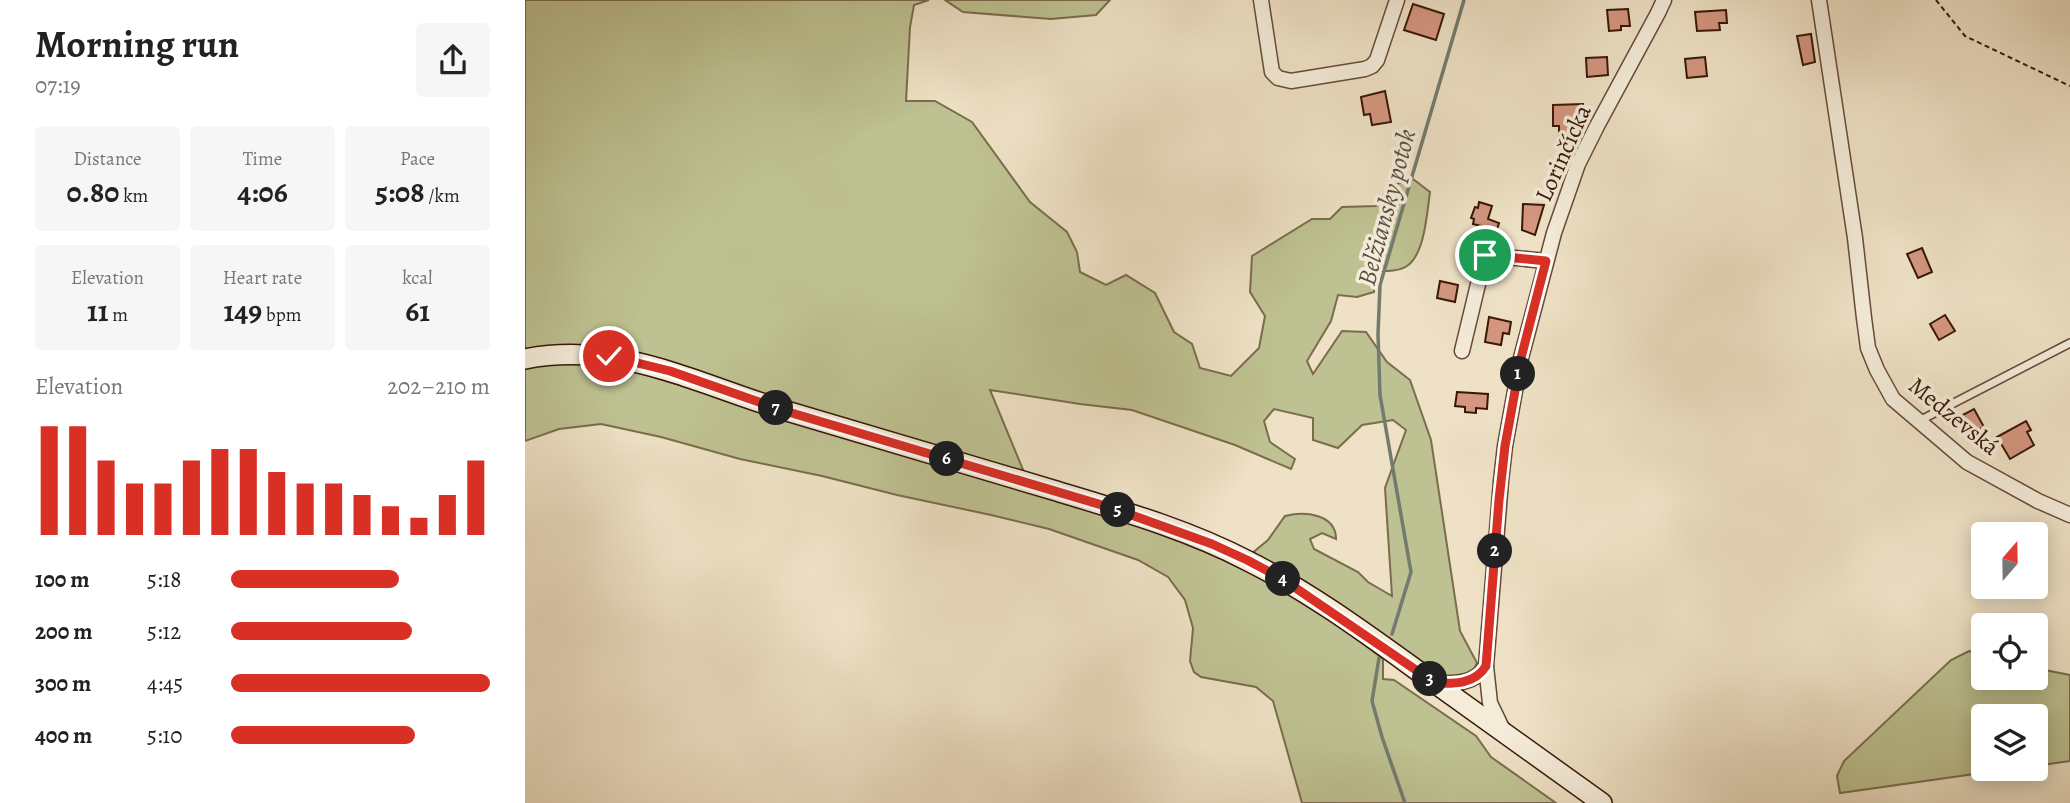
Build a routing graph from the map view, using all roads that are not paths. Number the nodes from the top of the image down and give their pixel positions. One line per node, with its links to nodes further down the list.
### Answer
1 (1261, 0): 2 (street)
2 (1397, 0)
3 (1664, 0): 5 (street, Lorinčícka)
4 (1819, 0): 9 (street, Medzevská)
5 (1546, 261): 7 (street); 11 (street, Lorinčícka)
6 (2070, 343): 9 (lane)
7 (1462, 351)
8 (525, 359): 12 (main road)
9 (1919, 421): 10 (street, Medzevská)
10 (2070, 515)
11 (1482, 672): 12 (street); 13 (street); 14 (street)
12 (1435, 683): 14 (main road)
13 (1488, 690): 14 (street); 15 (street)
14 (1469, 707): 15 (main road)
15 (1504, 732): 16 (main road)
16 (1602, 803)

